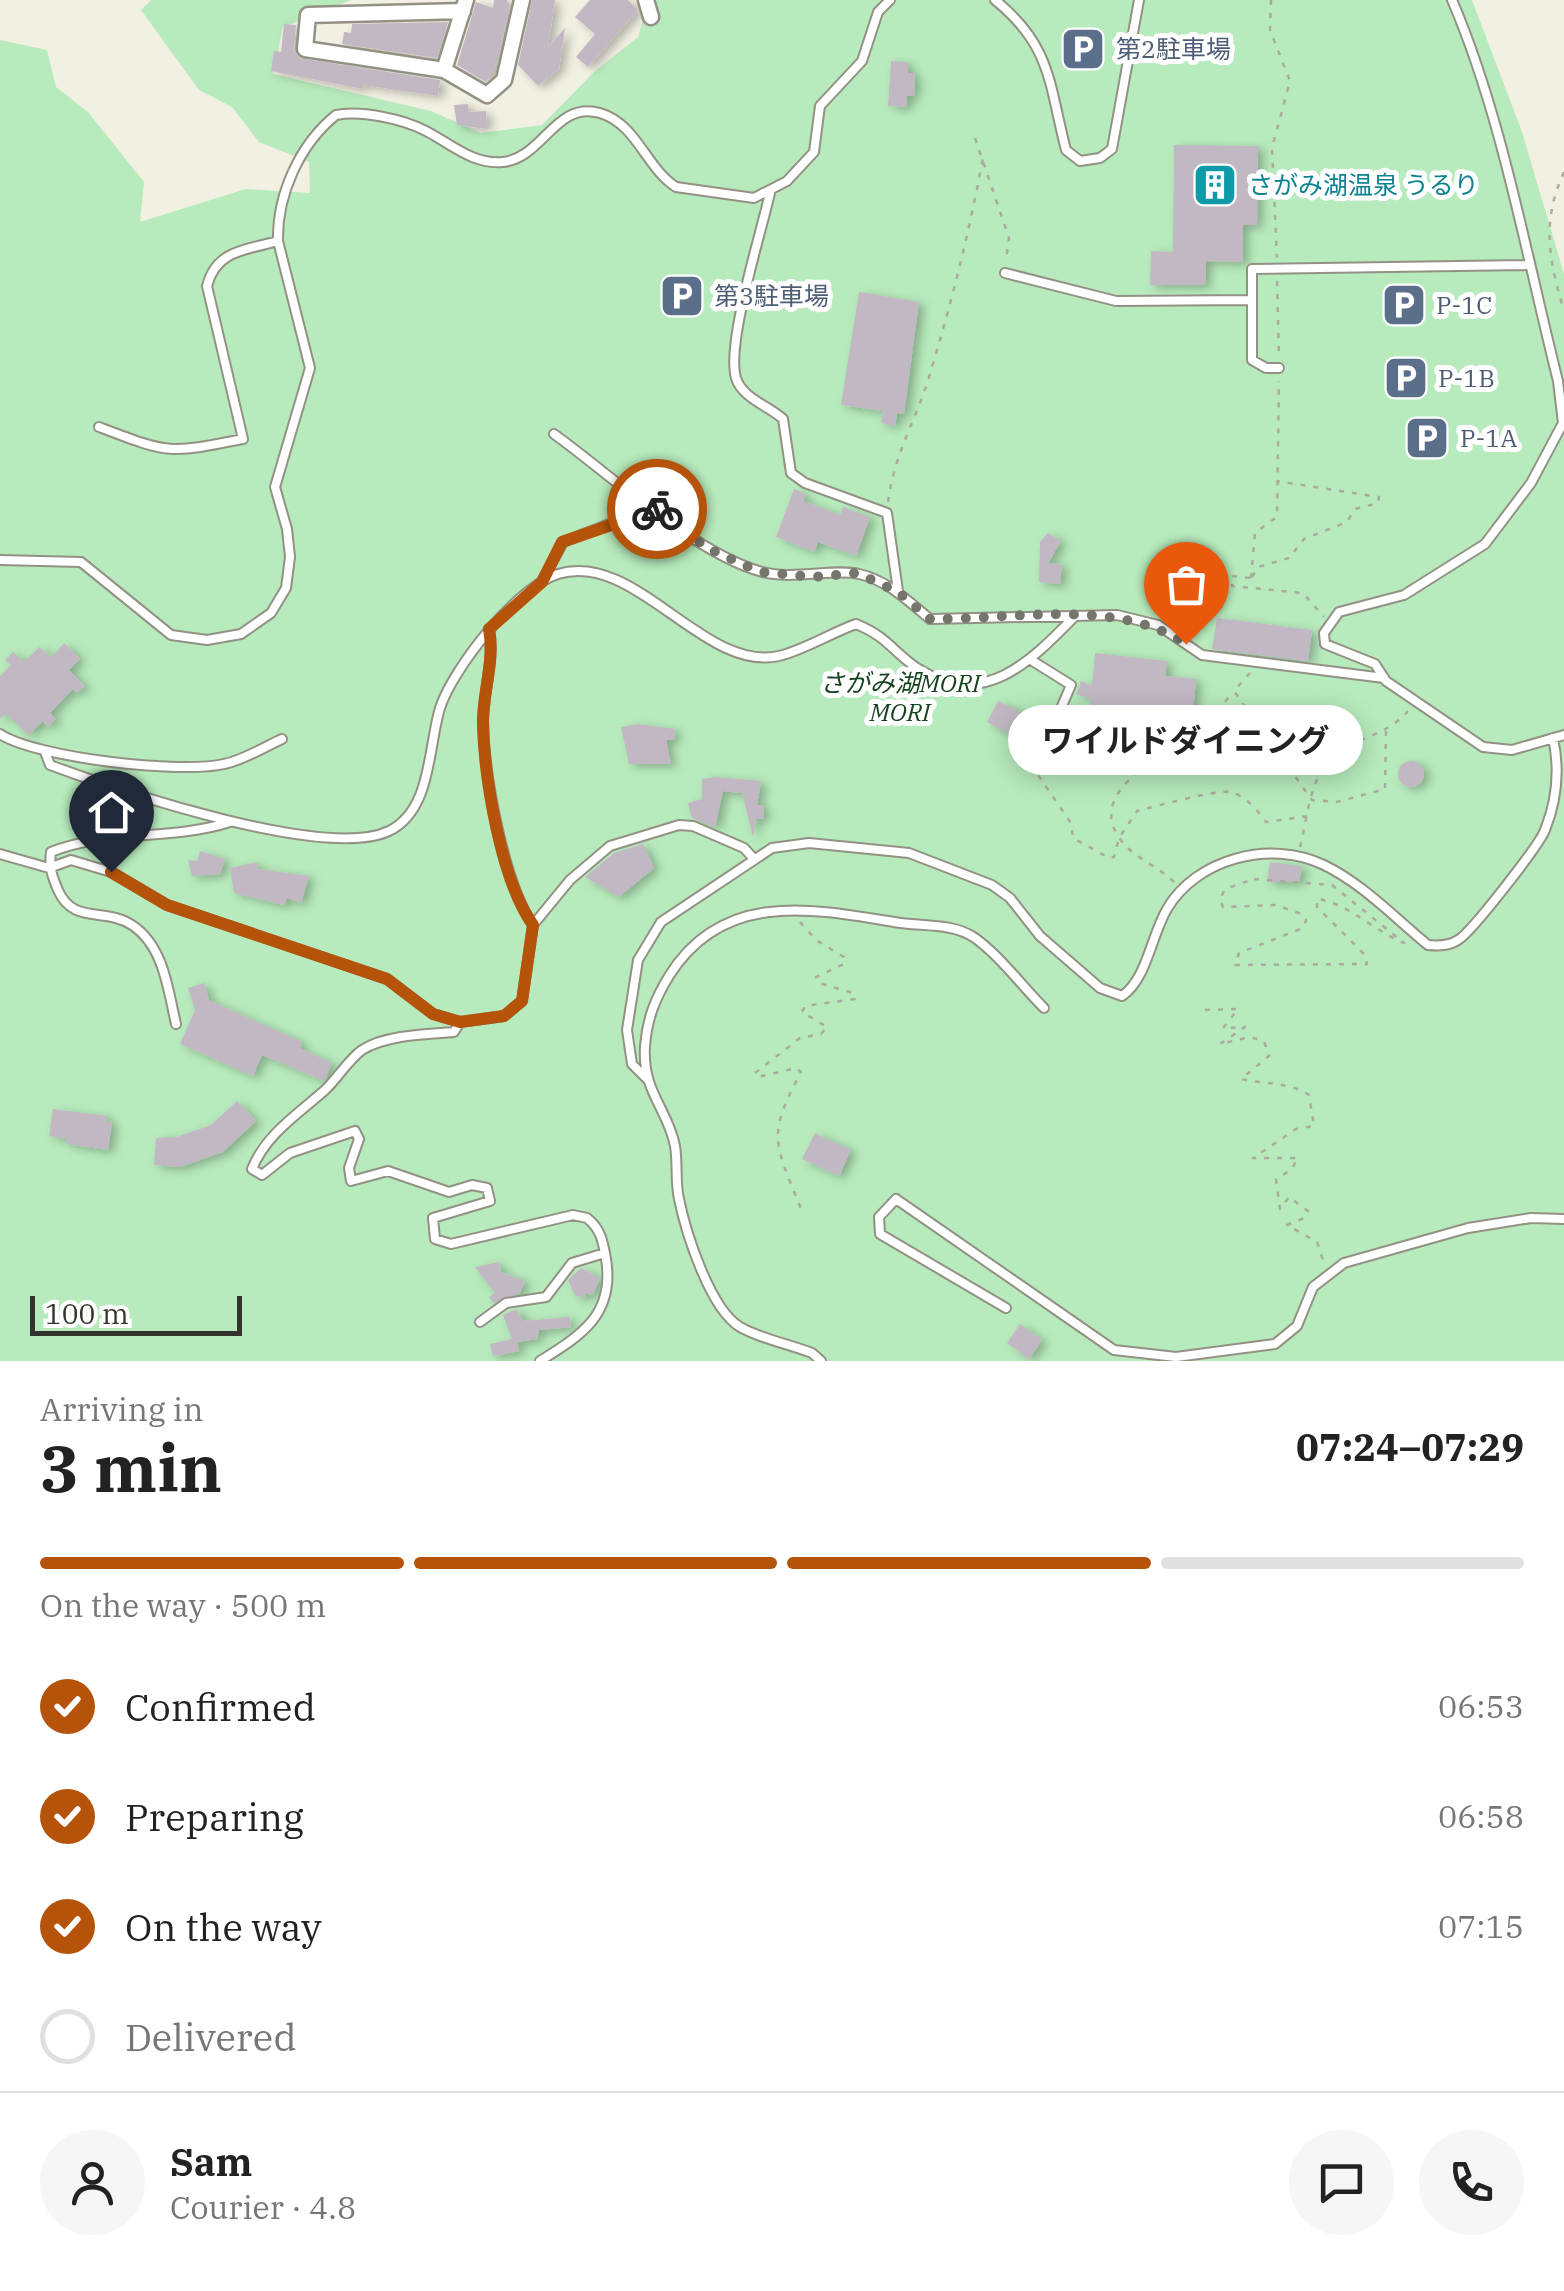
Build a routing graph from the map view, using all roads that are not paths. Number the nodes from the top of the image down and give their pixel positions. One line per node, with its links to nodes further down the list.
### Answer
1 (522, 0): 9 (street)
2 (646, 0): 8 (street)
3 (890, 0): 10 (lane)
4 (996, 0): 5 (lane)
5 (1140, 0)
6 (1452, 0): 12 (lane)
7 (465, 5): 9 (street); 9 (street)
8 (651, 17)
9 (444, 70)
10 (770, 193): 11 (lane); 21 (lane)
11 (278, 241): 16 (lane); 19 (lane)
12 (1528, 265): 14 (lane); 25 (lane)
13 (1005, 273): 14 (lane)
14 (1251, 300): 15 (lane)
15 (1279, 368)
16 (99, 426)
17 (554, 434): 18 (lane)
18 (654, 507): 20 (lane); 21 (lane)
19 (0, 560)
20 (542, 582): 23 (lane); 24 (lane)
21 (898, 592): 22 (lane)
22 (1075, 616): 24 (lane); 25 (lane)
23 (489, 629): 32 (lane); 36 (lane)
24 (1031, 660): 26 (lane)
25 (1384, 678): 29 (lane)
26 (1057, 716)
27 (0, 734): 31 (lane)
28 (1564, 735): 29 (lane)
29 (1554, 738): 34 (lane)
30 (282, 740): 31 (lane)
31 (45, 752): 32 (lane)
32 (234, 821): 35 (lane)
33 (0, 854): 35 (lane)
34 (754, 860): 36 (lane); 40 (lane)
35 (49, 868): 38 (lane); 39 (lane)
36 (533, 925): 38 (lane)
37 (1044, 1008): 40 (lane)
38 (460, 1022): 42 (lane)
39 (176, 1024)
40 (648, 1080): 46 (lane)
41 (1564, 1220): 43 (lane)
42 (605, 1253): 44 (lane); 45 (lane)
43 (1006, 1308)
44 (480, 1322)
45 (540, 1361)
46 (821, 1361)

